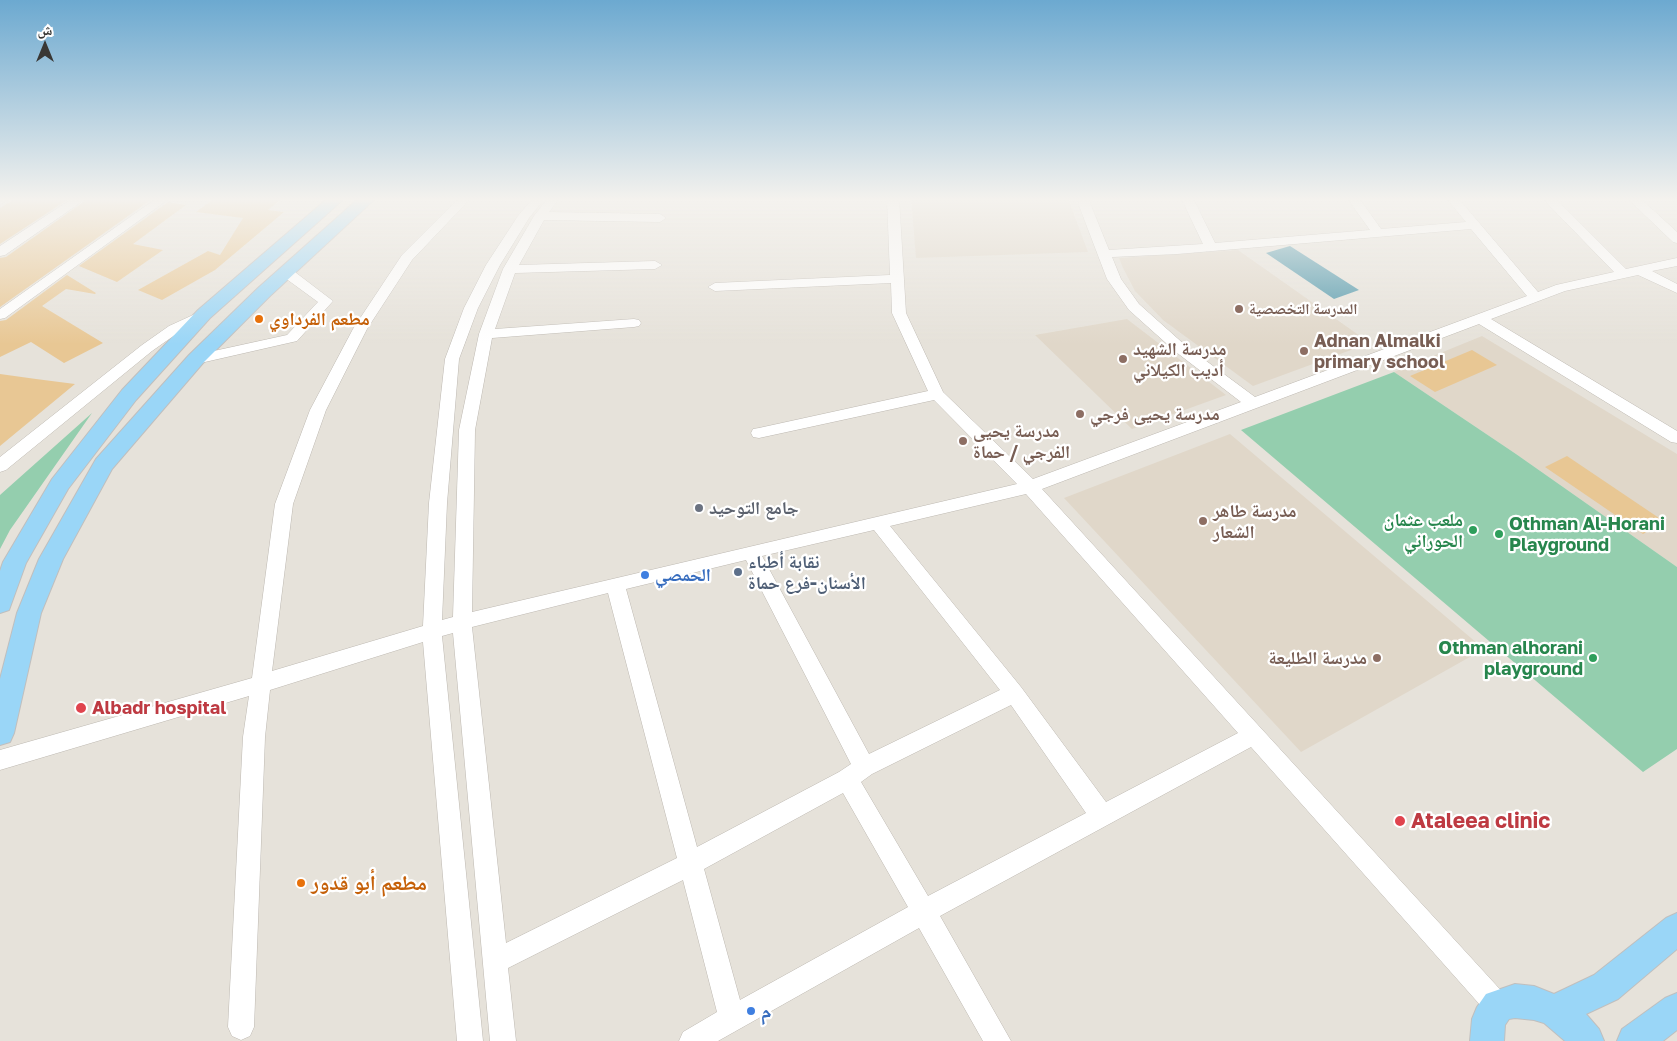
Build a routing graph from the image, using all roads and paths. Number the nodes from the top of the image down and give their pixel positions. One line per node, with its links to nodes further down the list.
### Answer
1 (96, 247): 24 (street)
2 (281, 247): 23 (main road)
3 (314, 247): 17 (main road)
4 (418, 247): 41 (street)
5 (505, 247): 40 (street)
6 (520, 247): 16 (street)
7 (895, 247): 19 (street)
8 (1101, 247): 13 (street)
9 (1211, 247): 10 (street); 13 (street)
10 (1216, 247)
11 (1492, 247): 22 (street)
12 (1602, 247): 18 (street)
13 (1104, 254): 30 (street)
14 (1677, 262): 18 (street)
15 (655, 264): 16 (street)
16 (510, 269): 27 (street)
17 (286, 272): 28 (main road); 28 (street)
18 (1631, 272): 21 (street); 22 (street)
19 (897, 279): 20 (street); 29 (street)
20 (714, 287)
21 (1677, 289)
22 (1535, 298): 25 (street)
23 (204, 314): 33 (street); 38 (main road)
24 (0, 315)
25 (1479, 318): 30 (street); 32 (street)
26 (634, 323): 27 (street)
27 (486, 334): 39 (street)
28 (196, 358): 43 (main road)
29 (937, 394): 31 (street); 34 (street)
30 (1253, 403): 34 (street)
31 (759, 433)
32 (1677, 438)
33 (0, 466)
34 (1030, 488): 35 (street); 44 (street)
35 (878, 523): 36 (street); 42 (street)
36 (751, 552): 37 (street); 46 (street)
37 (615, 584): 39 (street); 48 (street)
38 (0, 603)
39 (462, 622): 40 (street); 51 (street)
40 (432, 632): 41 (street); 57 (street)
41 (260, 684): 45 (street); 56 (street)
42 (1014, 693): 46 (street); 47 (street)
43 (0, 733)
44 (1254, 736): 47 (street); 52 (street)
45 (0, 760)
46 (855, 773): 48 (street); 49 (street)
47 (1102, 816): 49 (street)
48 (691, 863): 51 (street); 55 (street)
49 (923, 912): 55 (street); 60 (street)
50 (1677, 929): 54 (main road)
51 (496, 961): 58 (street)
52 (1498, 1006): 54 (main road); 61 (main road)
53 (1677, 1010): 63 (main road)
54 (1554, 1011): 62 (main road)
55 (732, 1018): 59 (street)
56 (241, 1027)
57 (470, 1041)
58 (503, 1041)
59 (692, 1041)
60 (998, 1041)
61 (1487, 1041)
62 (1587, 1041)
63 (1634, 1041)

